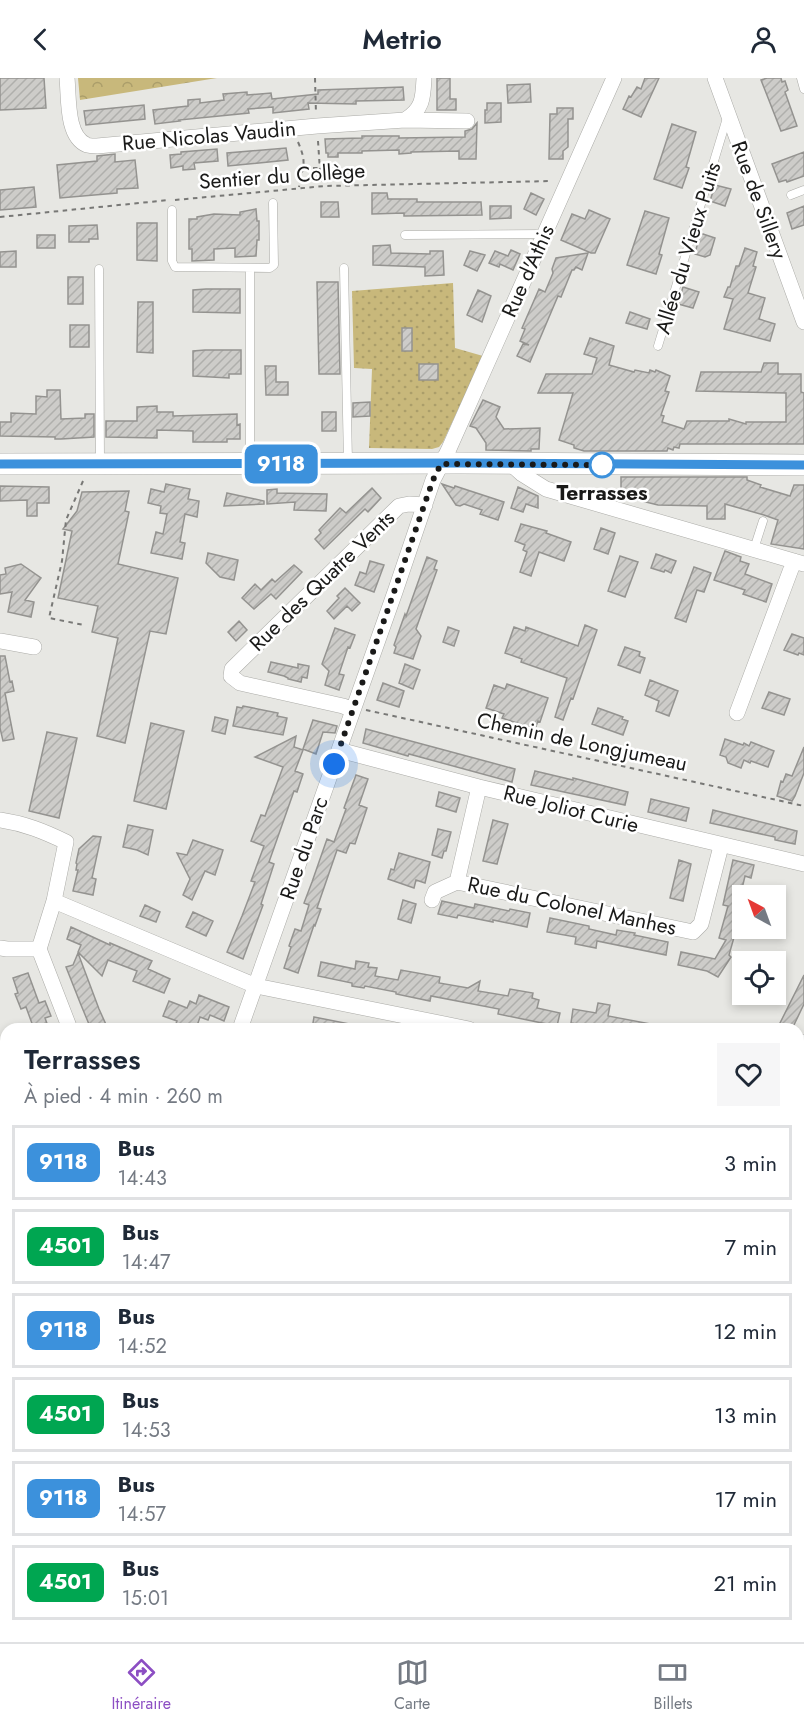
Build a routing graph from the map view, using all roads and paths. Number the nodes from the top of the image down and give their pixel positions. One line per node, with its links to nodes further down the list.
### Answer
1 (67, 78): 10 (street, Rue Nicolas Vaudin)
2 (424, 78): 8 (street)
3 (614, 78): 13 (street, Rue d'Athis)
4 (715, 78): 7 (street, Rue de Sillery)
5 (801, 78): 6 (lane)
6 (804, 89)
7 (728, 116): 25 (street, Rue de Sillery); 27 (lane, Allée du Vieux Puits)
8 (405, 120): 9 (street, Rue Nicolas Vaudin); 10 (street, Rue Nicolas Vaudin)
9 (467, 121)
10 (292, 129): 11 (path)
11 (304, 168): 12 (path); 14 (path)
12 (321, 168)
13 (567, 182): 14 (path, Sentier du Collège); 20 (street, Rue d'Athis)
14 (299, 187): 19 (path, Sentier du Collège)
15 (804, 190): 16 (lane)
16 (791, 195)
17 (273, 203): 22 (lane)
18 (172, 210): 22 (lane)
19 (0, 217)
20 (544, 234): 21 (lane); 32 (street, Rue d'Athis)
21 (405, 235)
22 (250, 268): 30 (lane)
23 (344, 268): 31 (lane)
24 (99, 269): 29 (lane)
25 (801, 306): 26 (street, Rue de Sillery)
26 (804, 322)
27 (658, 346)
28 (0, 464): 29 (main road)
29 (94, 464): 30 (main road); 39 (path)
30 (250, 464): 31 (main road)
31 (348, 464): 32 (main road)
32 (441, 464): 33 (main road); 35 (street, Rue du Parc)
33 (511, 464): 34 (main road); 37 (street)
34 (804, 465)
35 (425, 505): 42 (street, Rue du Parc); 42 (street, Rue des Quatre Vents)
36 (763, 521): 37 (lane)
37 (754, 549): 38 (street)
38 (799, 563): 43 (street)
39 (84, 625)
40 (0, 641): 41 (street)
41 (34, 647)
42 (354, 708): 44 (street, Rue du Parc); 46 (path, Chemin de Longjumeau)
43 (737, 713)
44 (339, 750): 45 (street, Rue Joliot Curie); 55 (street, Rue du Parc)
45 (479, 787): 48 (street, Rue Joliot Curie); 50 (street, Rue du Colonel Manhes)
46 (804, 806)
47 (0, 820): 52 (street)
48 (721, 846): 49 (street, Rue Joliot Curie); 50 (street, Rue du Colonel Manhes)
49 (804, 864)
50 (457, 882): 51 (street)
51 (432, 900)
52 (54, 901): 54 (street); 55 (street)
53 (0, 948): 54 (street)
54 (39, 949): 56 (street)
55 (256, 986): 57 (street, Rue du Parc); 58 (street)
56 (68, 1023)
57 (242, 1023)
58 (439, 1023)

